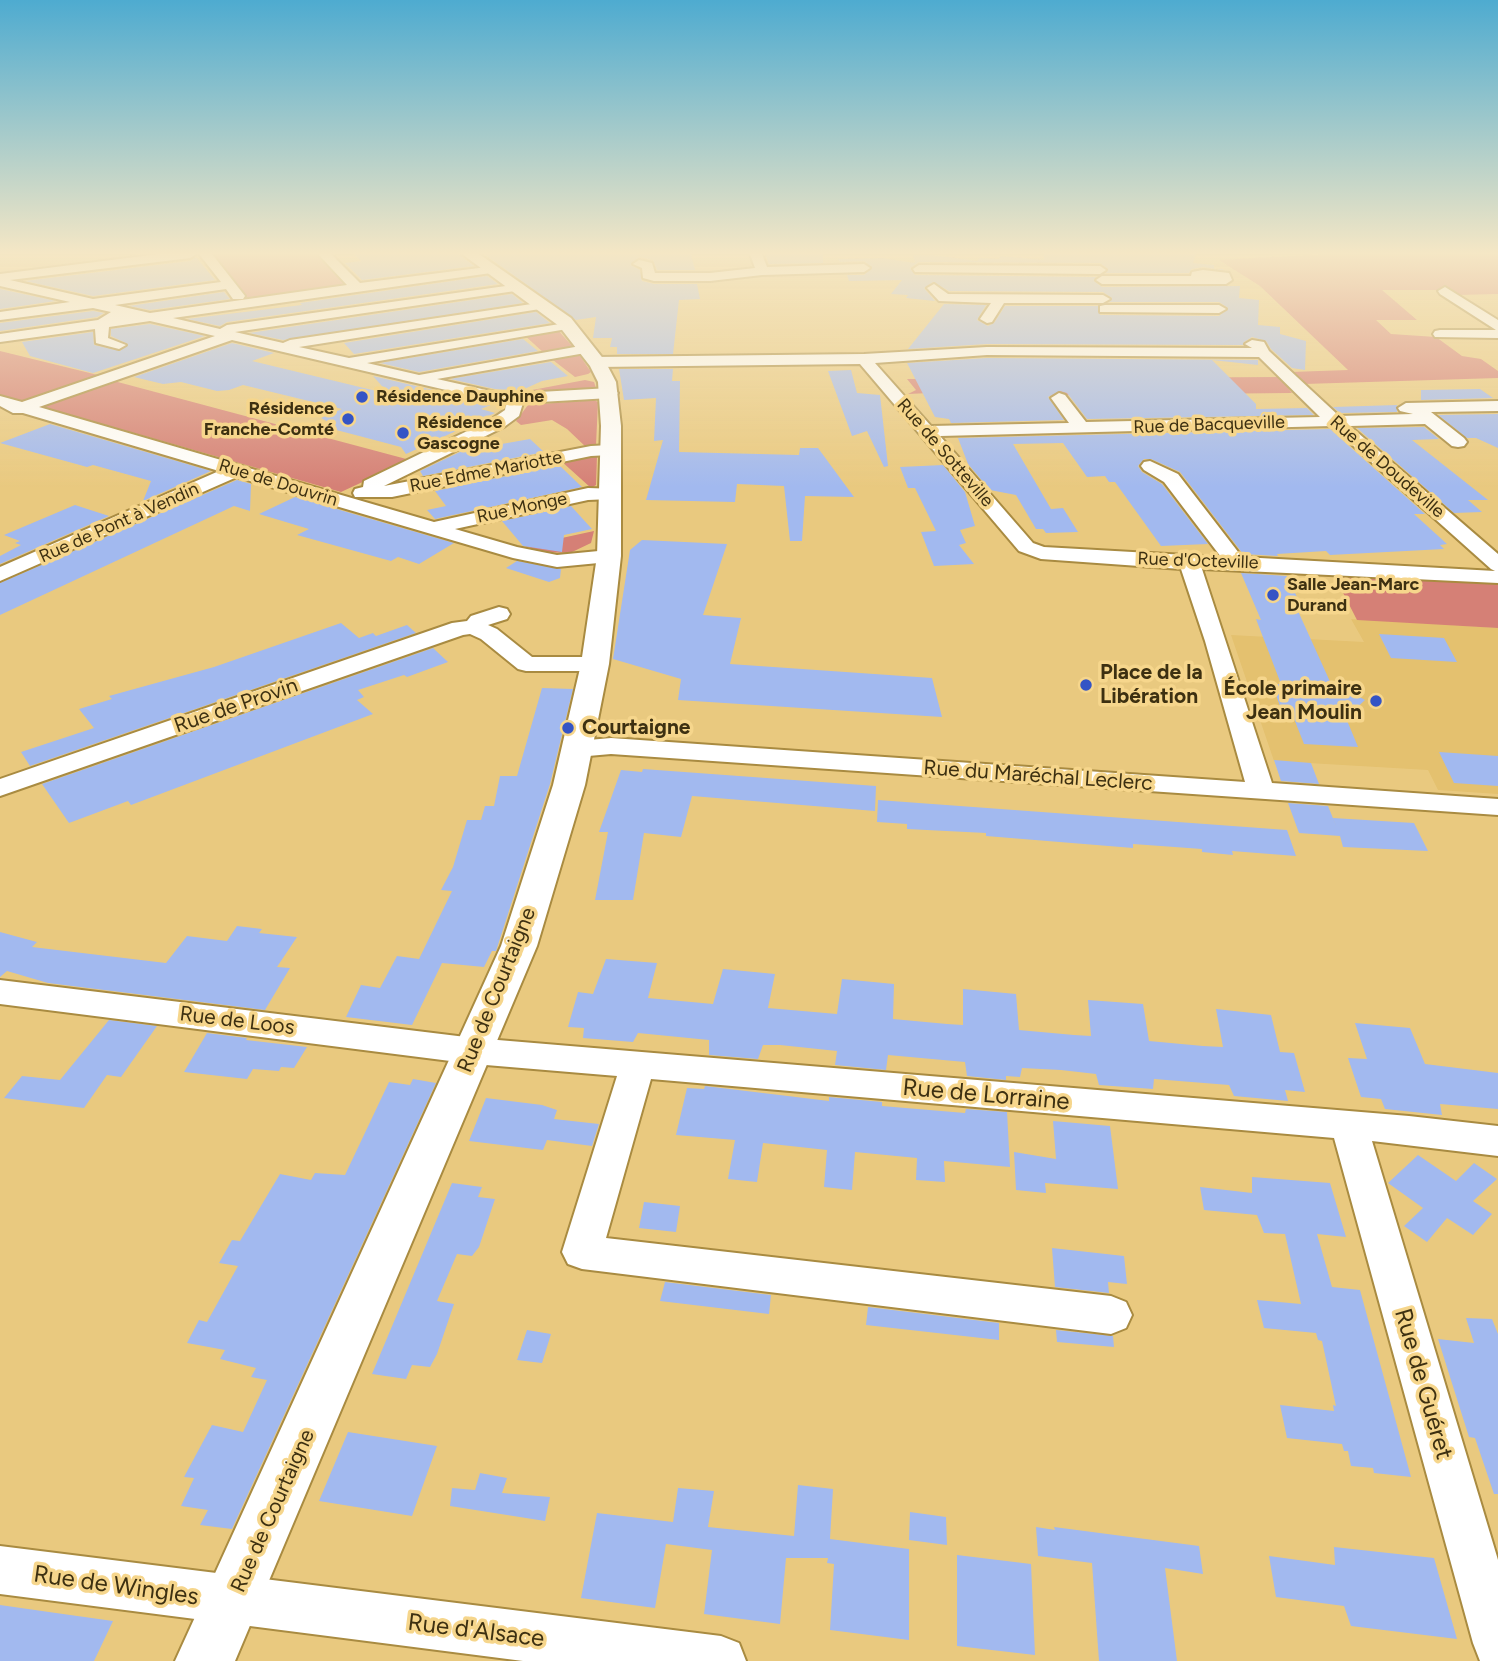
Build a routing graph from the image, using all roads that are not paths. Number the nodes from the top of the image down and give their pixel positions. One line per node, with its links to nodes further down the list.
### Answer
1 (47, 332): 11 (street)
2 (102, 332): 13 (street)
3 (212, 332): 8 (street)
4 (238, 332): 8 (street)
5 (375, 332): 14 (street)
6 (527, 332): 17 (street)
7 (572, 332): 18 (street)
8 (223, 334): 14 (street); 25 (street)
9 (1440, 334): 10 (street)
10 (1498, 334)
11 (0, 338)
12 (1229, 344): 15 (street)
13 (118, 345)
14 (278, 347): 17 (street)
15 (1263, 353): 16 (street); 28 (street, Rue de Doudeville)
16 (864, 359): 18 (street); 30 (street, Rue de Sotteville)
17 (347, 363): 19 (street)
18 (599, 370): 19 (street); 20 (street); 22 (street); 32 (street, Rue de Courtaigne)
19 (420, 380): 20 (street)
20 (496, 397): 22 (street)
21 (1059, 398): 29 (street)
22 (515, 400): 35 (street)
23 (0, 401): 25 (street, Rue de Douvrin)
24 (1498, 406): 26 (street, Rue de Bacqueville)
25 (23, 408): 27 (street); 34 (street, Rue de Douvrin)
26 (1421, 414): 28 (street, Rue de Bacqueville); 31 (street)
27 (0, 416)
28 (1328, 416): 29 (street, Rue de Bacqueville); 43 (street, Rue de Doudeville)
29 (1083, 429): 30 (street, Rue de Bacqueville)
30 (928, 432): 39 (street, Rue de Sotteville)
31 (1458, 442)
32 (610, 450): 35 (street, Rue Edme Mariotte); 36 (street, Rue de Courtaigne)
33 (1150, 466): 42 (street)
34 (237, 470): 37 (street, Rue de Douvrin); 44 (street, Rue de Pont à Vendin)
35 (362, 493): 37 (street)
36 (611, 493): 38 (street, Rue Monge); 40 (street, Rue de Courtaigne)
37 (341, 503): 38 (street, Rue de Douvrin)
38 (435, 529): 40 (street, Rue de Douvrin)
39 (1026, 547): 41 (street, Rue d'Octeville)
40 (609, 556): 48 (street, Rue de Courtaigne)
41 (1189, 563): 42 (street, Rue d'Octeville); 51 (street)
42 (1236, 563): 45 (street, Rue d'Octeville)
43 (1498, 565)
44 (0, 575)
45 (1498, 577)
46 (499, 614): 47 (street, Rue de Provin)
47 (473, 627): 48 (street); 50 (street, Rue de Provin)
48 (595, 664): 49 (street, Rue de Courtaigne)
49 (577, 749): 51 (street, Rue du Maréchal Leclerc); 54 (street, Rue de Courtaigne)
50 (0, 788)
51 (1261, 790): 52 (street, Rue du Maréchal Leclerc)
52 (1498, 807)
53 (0, 992): 54 (street, Rue de Loos)
54 (474, 1051): 55 (street, Rue de Lorraine); 60 (street, Rue de Courtaigne)
55 (637, 1066): 56 (street, Rue de Lorraine); 58 (street)
56 (1349, 1126): 57 (street, Rue de Lorraine); 61 (street, Rue de Guéret)
57 (1498, 1141)
58 (1111, 1315)
59 (0, 1570): 60 (street, Rue de Wingles)
60 (232, 1601): 62 (street, Rue de Courtaigne); 63 (street, Rue d'Alsace)
61 (1498, 1643)
62 (205, 1661)
63 (721, 1661)

